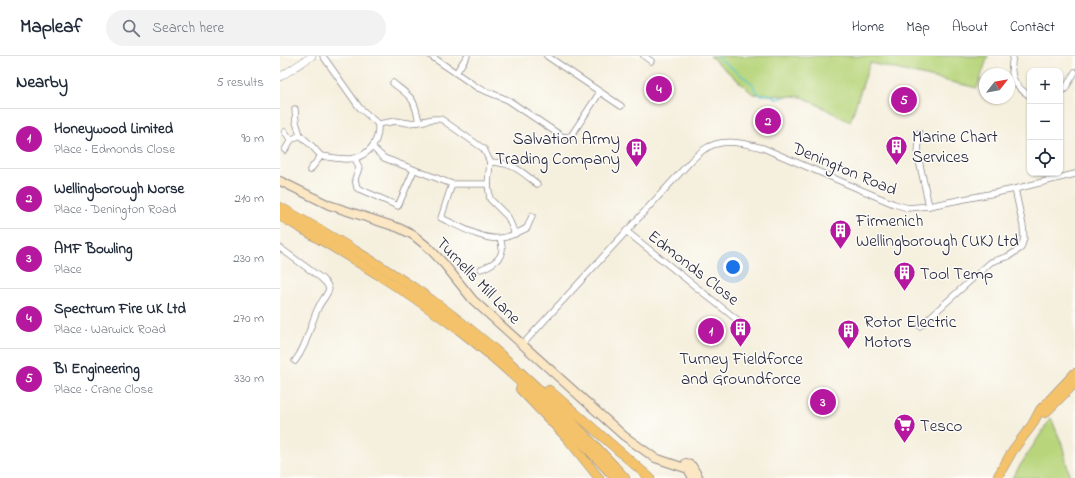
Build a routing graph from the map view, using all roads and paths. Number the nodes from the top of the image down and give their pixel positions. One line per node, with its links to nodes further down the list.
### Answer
1 (312, 56): 11 (street)
2 (323, 56): 19 (street)
3 (431, 56): 10 (street)
4 (467, 56): 10 (street)
5 (548, 56): 14 (street)
6 (644, 56): 8 (street)
7 (1013, 56): 15 (street)
8 (651, 61)
9 (1075, 72): 13 (street)
10 (456, 73): 14 (street)
11 (280, 77)
12 (393, 83): 18 (street)
13 (1063, 90)
14 (600, 92): 16 (street)
15 (1027, 94)
16 (621, 106)
17 (295, 108): 22 (street)
18 (419, 122): 19 (street); 28 (street)
19 (378, 124): 24 (street)
20 (285, 132): 23 (street)
21 (919, 133): 37 (street)
22 (300, 135): 23 (street); 26 (street)
23 (291, 140): 25 (street)
24 (372, 147): 27 (street); 30 (street)
25 (285, 150)
26 (321, 156): 27 (street); 29 (street)
27 (355, 158): 30 (street)
28 (490, 162): 34 (street); 35 (street)
29 (310, 170)
30 (414, 170): 33 (street)
31 (1075, 174): 36 (street, Denington Road)
32 (280, 181): 50 (main road, Turnells Mill Lane)
33 (452, 184): 34 (street); 43 (street)
34 (488, 184): 42 (street)
35 (537, 184)
36 (1015, 188): 37 (street, Denington Road); 47 (street)
37 (929, 206): 41 (street, Denington Road)
38 (280, 207): 49 (main road)
39 (280, 216): 48 (main road)
40 (532, 216): 42 (street)
41 (626, 231): 46 (street, Edmonds Close); 50 (street, Denington Road)
42 (516, 234): 43 (street)
43 (500, 239): 45 (street)
44 (280, 248): 51 (street)
45 (481, 269)
46 (745, 326)
47 (920, 326)
48 (459, 330): 56 (main road); 57 (main road)
49 (480, 337): 58 (main road); 59 (main road)
50 (522, 345): 55 (main road, Turnells Mill Lane)
51 (295, 361)
52 (1075, 373): 54 (main road)
53 (1075, 383): 54 (main road)
54 (1032, 425): 62 (main road)
55 (651, 454): 60 (main road, Turnells Mill Lane); 61 (main road, Turnells Mill Lane)
56 (598, 478)
57 (615, 478)
58 (625, 478)
59 (650, 478)
60 (693, 478)
61 (699, 478)
62 (997, 478)

